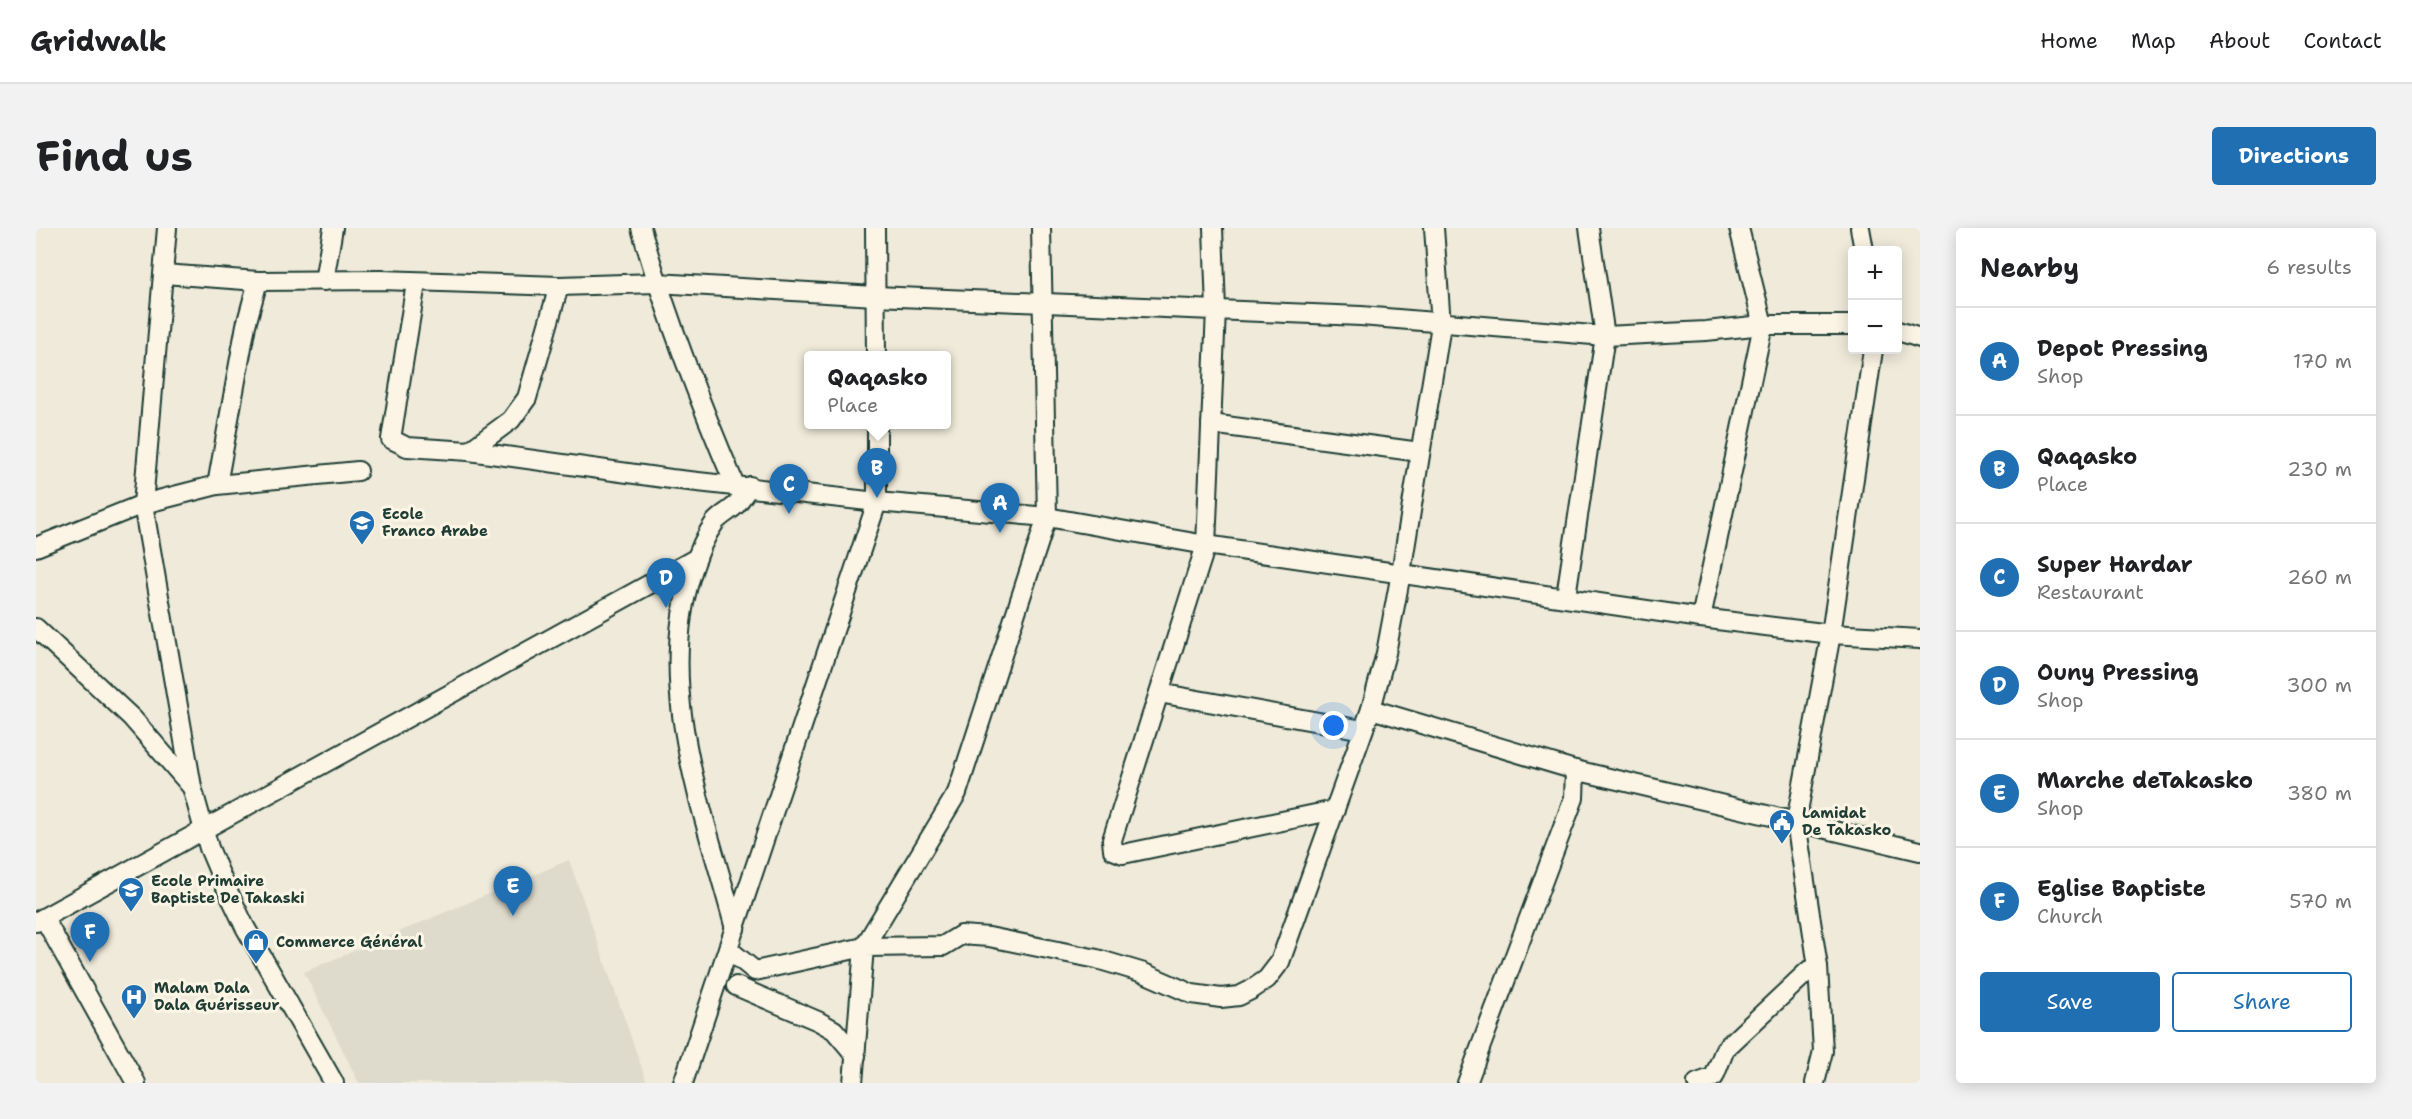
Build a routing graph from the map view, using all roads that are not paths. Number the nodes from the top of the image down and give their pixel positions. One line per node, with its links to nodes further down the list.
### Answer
1 (167, 228): 12 (street)
2 (333, 228): 14 (street)
3 (641, 228): 16 (street)
4 (874, 228): 18 (street)
5 (1041, 228): 19 (street)
6 (1213, 228): 20 (street)
7 (1434, 228): 21 (street)
8 (1589, 228): 25 (street)
9 (1739, 228): 22 (street)
10 (1860, 228): 11 (street)
11 (1863, 246)
12 (164, 274): 13 (street); 37 (street)
13 (258, 281): 14 (street); 34 (street)
14 (324, 281): 15 (street)
15 (416, 283): 17 (street); 31 (street)
16 (657, 283): 17 (street); 18 (street); 35 (street)
17 (559, 286): 31 (street)
18 (875, 297): 19 (street); 27 (street)
19 (1042, 303): 20 (street); 38 (street)
20 (1216, 310): 21 (street); 29 (street)
21 (1441, 325): 25 (street); 32 (street)
22 (1763, 325): 23 (street); 25 (street); 44 (street)
23 (1848, 325)
24 (1902, 332): 26 (street)
25 (1605, 336): 43 (street)
26 (1920, 338)
27 (876, 351)
28 (1872, 354): 46 (street)
29 (1211, 424): 32 (street); 39 (street)
30 (877, 429): 36 (street)
31 (469, 451): 35 (street)
32 (1420, 452): 42 (street)
33 (358, 471): 34 (street)
34 (218, 485): 37 (street)
35 (742, 486): 36 (street); 41 (street)
36 (878, 502): 38 (street); 58 (street)
37 (143, 504): 40 (street); 52 (street)
38 (1047, 518): 39 (street); 59 (street)
39 (1206, 544): 42 (street); 48 (street)
40 (36, 547)
41 (697, 558): 55 (street); 58 (street)
42 (1401, 573): 43 (street); 49 (street)
43 (1566, 597): 44 (street)
44 (1701, 618): 46 (street)
45 (36, 628): 52 (street)
46 (1830, 634): 47 (street); 54 (street)
47 (1920, 639)
48 (1159, 693): 50 (street); 53 (street)
49 (1371, 709): 50 (street); 51 (street)
50 (1363, 730): 53 (street)
51 (1575, 770): 54 (street); 70 (street)
52 (192, 787): 55 (street)
53 (1335, 810): 59 (street)
54 (1796, 822): 56 (street); 61 (street)
55 (204, 829): 57 (street); 67 (street)
56 (1920, 851)
57 (40, 920): 66 (street)
58 (735, 928): 60 (street)
59 (864, 947): 62 (street); 65 (street)
60 (728, 949): 62 (street); 64 (street)
61 (1818, 967): 71 (street); 72 (street)
62 (755, 971): 63 (street)
63 (736, 986): 64 (street); 65 (street)
64 (707, 1010): 68 (street)
65 (856, 1056): 69 (street)
66 (136, 1083)
67 (334, 1083)
68 (683, 1083)
69 (853, 1083)
70 (1467, 1083)
71 (1697, 1083)
72 (1815, 1083)

